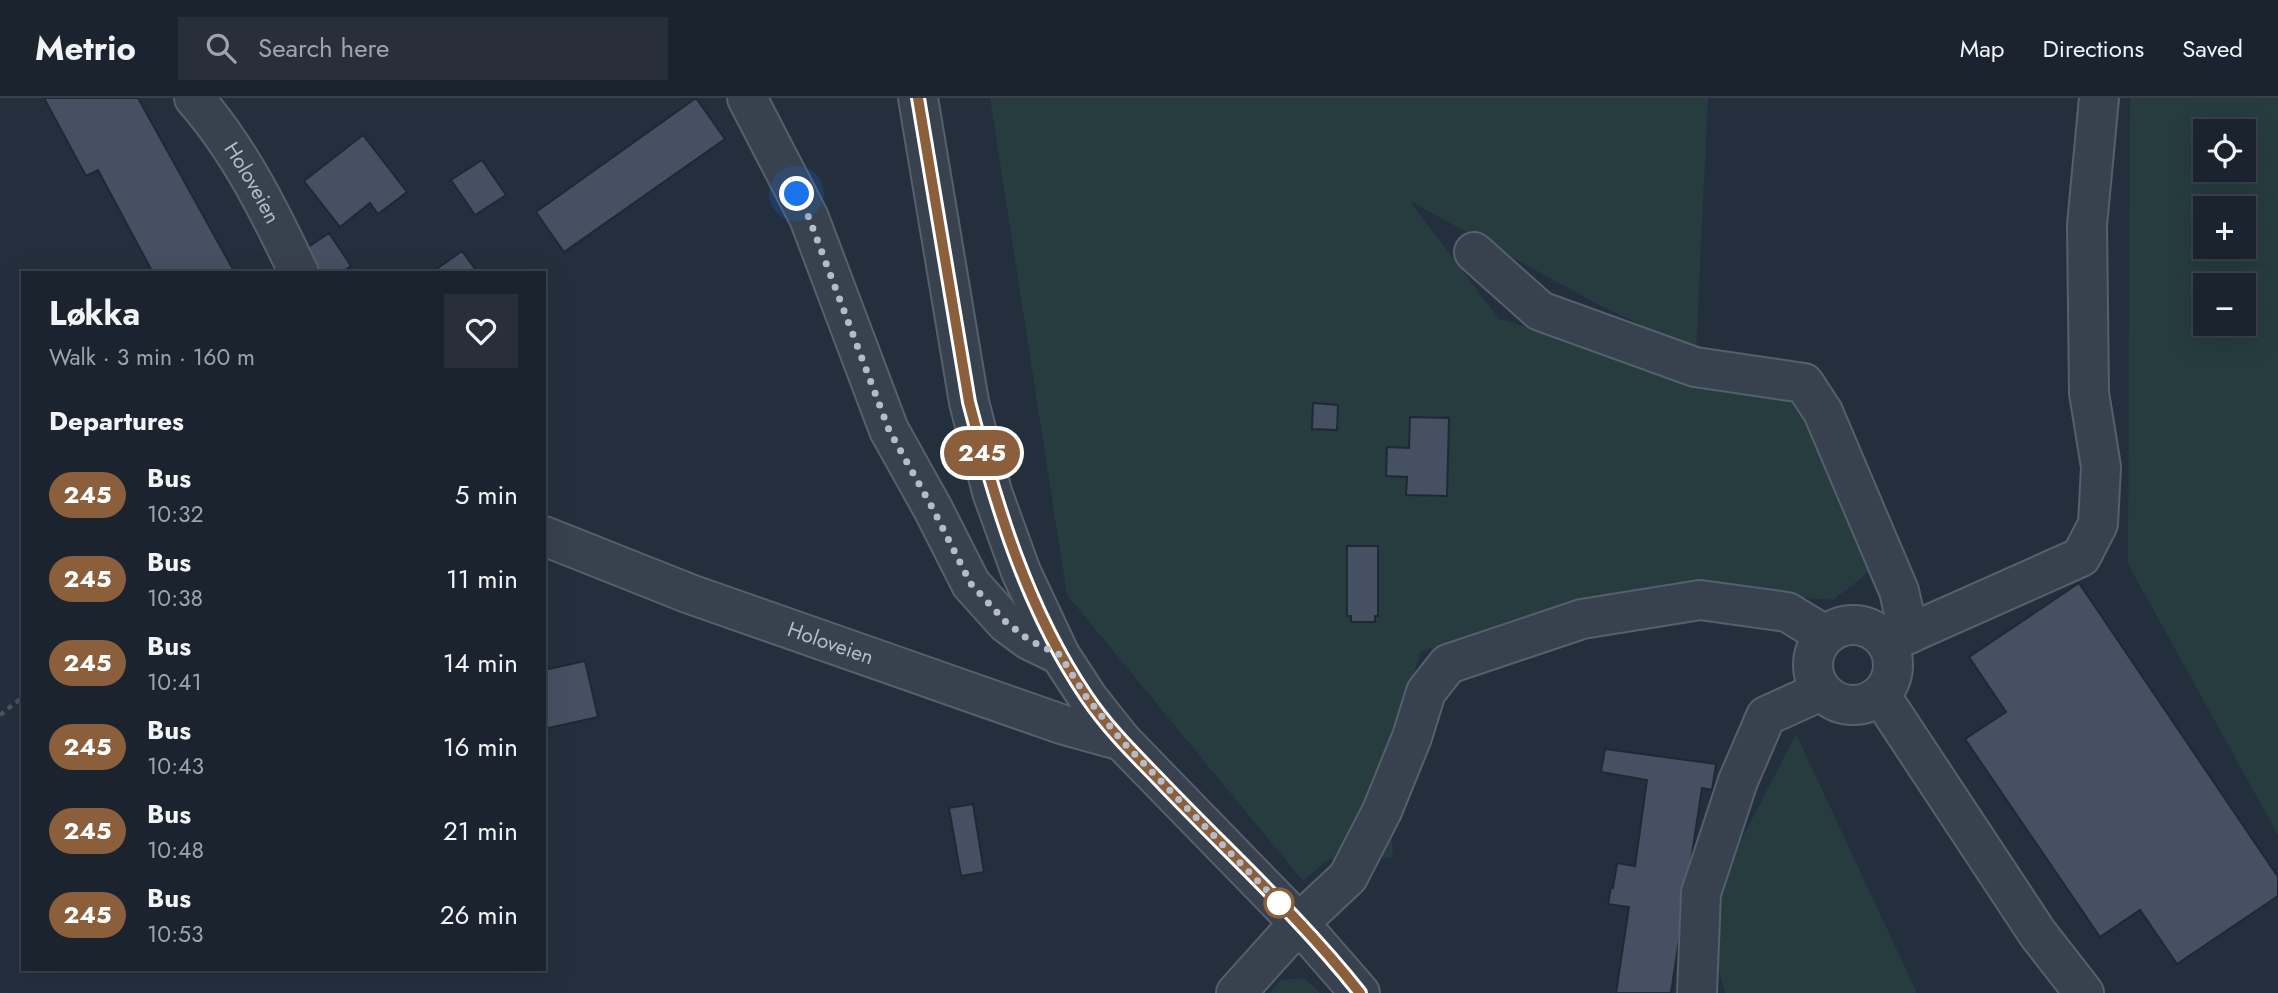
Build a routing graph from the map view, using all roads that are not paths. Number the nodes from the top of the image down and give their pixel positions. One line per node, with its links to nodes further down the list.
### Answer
1 (194, 98): 6 (street, Holoveien)
2 (747, 98): 10 (street)
3 (918, 98): 10 (street)
4 (2099, 98): 9 (street)
5 (1474, 252): 9 (street)
6 (298, 271)
7 (546, 537): 13 (street, Holoveien)
8 (1825, 635): 9 (street); 11 (street); 14 (street)
9 (1898, 638): 12 (street)
10 (1060, 655): 13 (street)
11 (1821, 691): 12 (street); 17 (street)
12 (1881, 696): 18 (street)
13 (1122, 741): 14 (street)
14 (1299, 923): 15 (street); 16 (street)
15 (1236, 993)
16 (1360, 993)
17 (1697, 993)
18 (2084, 993)

